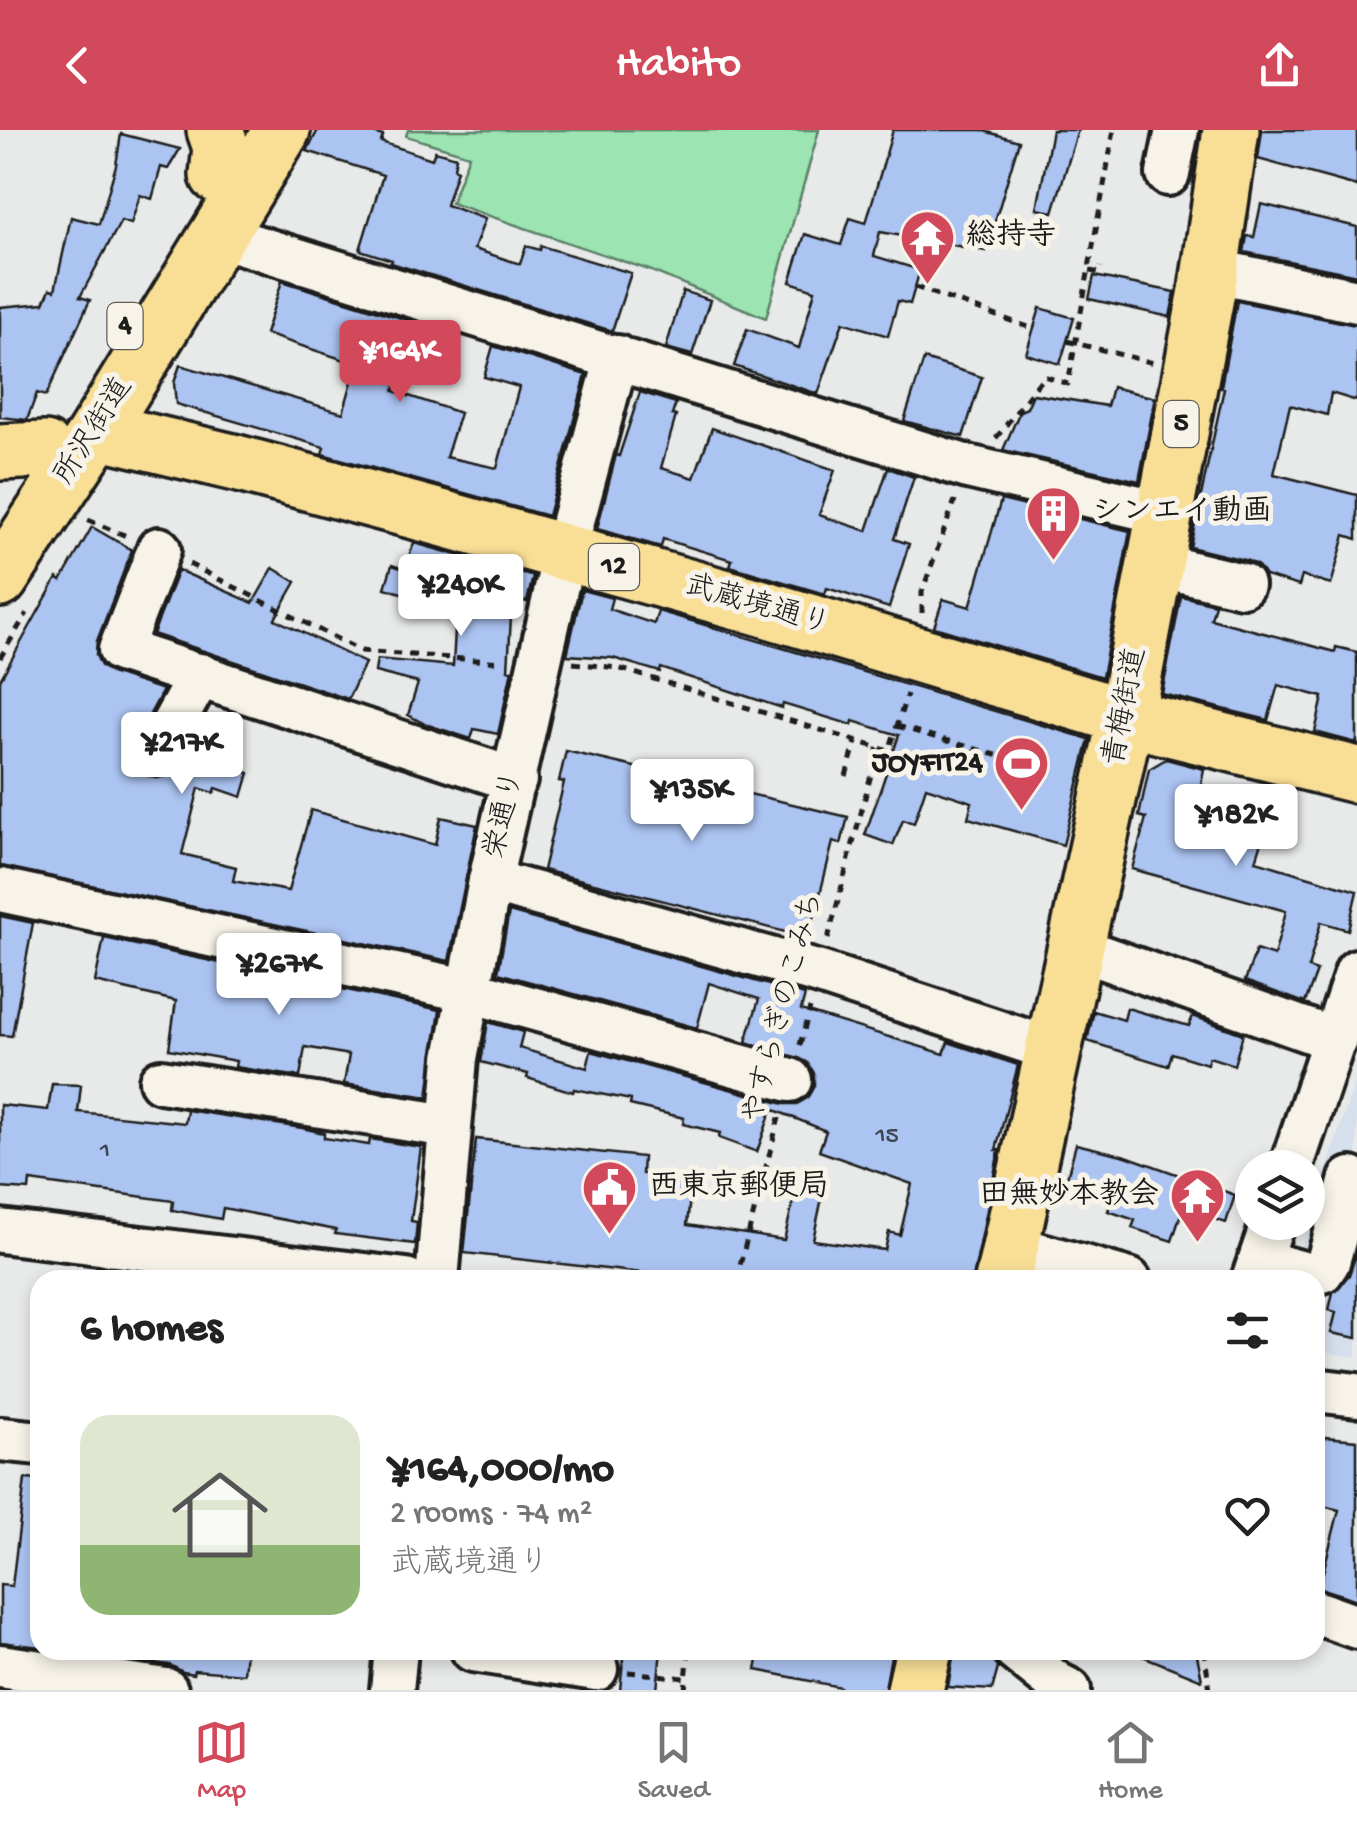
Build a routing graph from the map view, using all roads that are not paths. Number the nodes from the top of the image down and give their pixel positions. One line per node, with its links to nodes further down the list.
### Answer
1 (282, 130): 6 (main road, 所沢街道 / 4)
2 (1177, 130): 5 (street)
3 (1220, 132): 7 (main road, 青梅街道 / 5)
4 (226, 145): 11 (main road, 所沢街道 / 4)
5 (1168, 174)
6 (217, 234): 9 (street); 10 (main road, 所沢街道 / 4)
7 (1210, 270): 8 (street); 13 (main road, 青梅街道 / 5)
8 (1357, 301)
9 (617, 357): 13 (street); 15 (street, 栄通り)
10 (98, 430): 15 (main road, 武蔵境通り / 12); 17 (main road, 所沢街道 / 4)
11 (23, 451): 12 (main road, 所沢街道 / 4)
12 (0, 520)
13 (1159, 539): 16 (street); 19 (main road, 青梅街道 / 5)
14 (160, 550): 18 (street)
15 (564, 554): 19 (main road, 武蔵境通り / 12); 21 (street, 栄通り)
16 (1242, 585)
17 (14, 594)
18 (200, 675): 20 (street); 21 (street)
19 (1126, 717): 22 (main road, 武蔵境通り / 12); 25 (main road, 青梅街道 / 5)
20 (157, 753)
21 (515, 780): 23 (street, 栄通り)
22 (1349, 781)
23 (490, 881): 27 (street, 栄通り); 29 (street)
24 (0, 890): 27 (street)
25 (1076, 948): 28 (street); 29 (main road, 青梅街道 / 5)
26 (1357, 971): 28 (street)
27 (470, 991): 30 (street); 32 (street, 栄通り)
28 (1335, 1040): 33 (street)
29 (1053, 1050): 37 (main road, 青梅街道 / 5)
30 (790, 1080)
31 (160, 1082): 32 (street)
32 (449, 1126): 39 (street, 栄通り)
33 (1298, 1150)
34 (1351, 1180): 42 (street)
35 (0, 1230): 38 (street)
36 (1262, 1255): 41 (street)
37 (1031, 1258): 40 (street)
38 (325, 1270)
39 (438, 1270)
40 (1084, 1270)
41 (1292, 1270)
42 (1323, 1270)
43 (0, 1439): 44 (street)
44 (30, 1442)
45 (1325, 1616): 46 (street)
46 (1357, 1627)
47 (395, 1660): 54 (street)
48 (515, 1660): 52 (street)
49 (922, 1660): 55 (main road)
50 (1027, 1660): 56 (street)
51 (0, 1666): 53 (street)
52 (574, 1674)
53 (166, 1690)
54 (392, 1690)
55 (915, 1690)
56 (1068, 1690)

